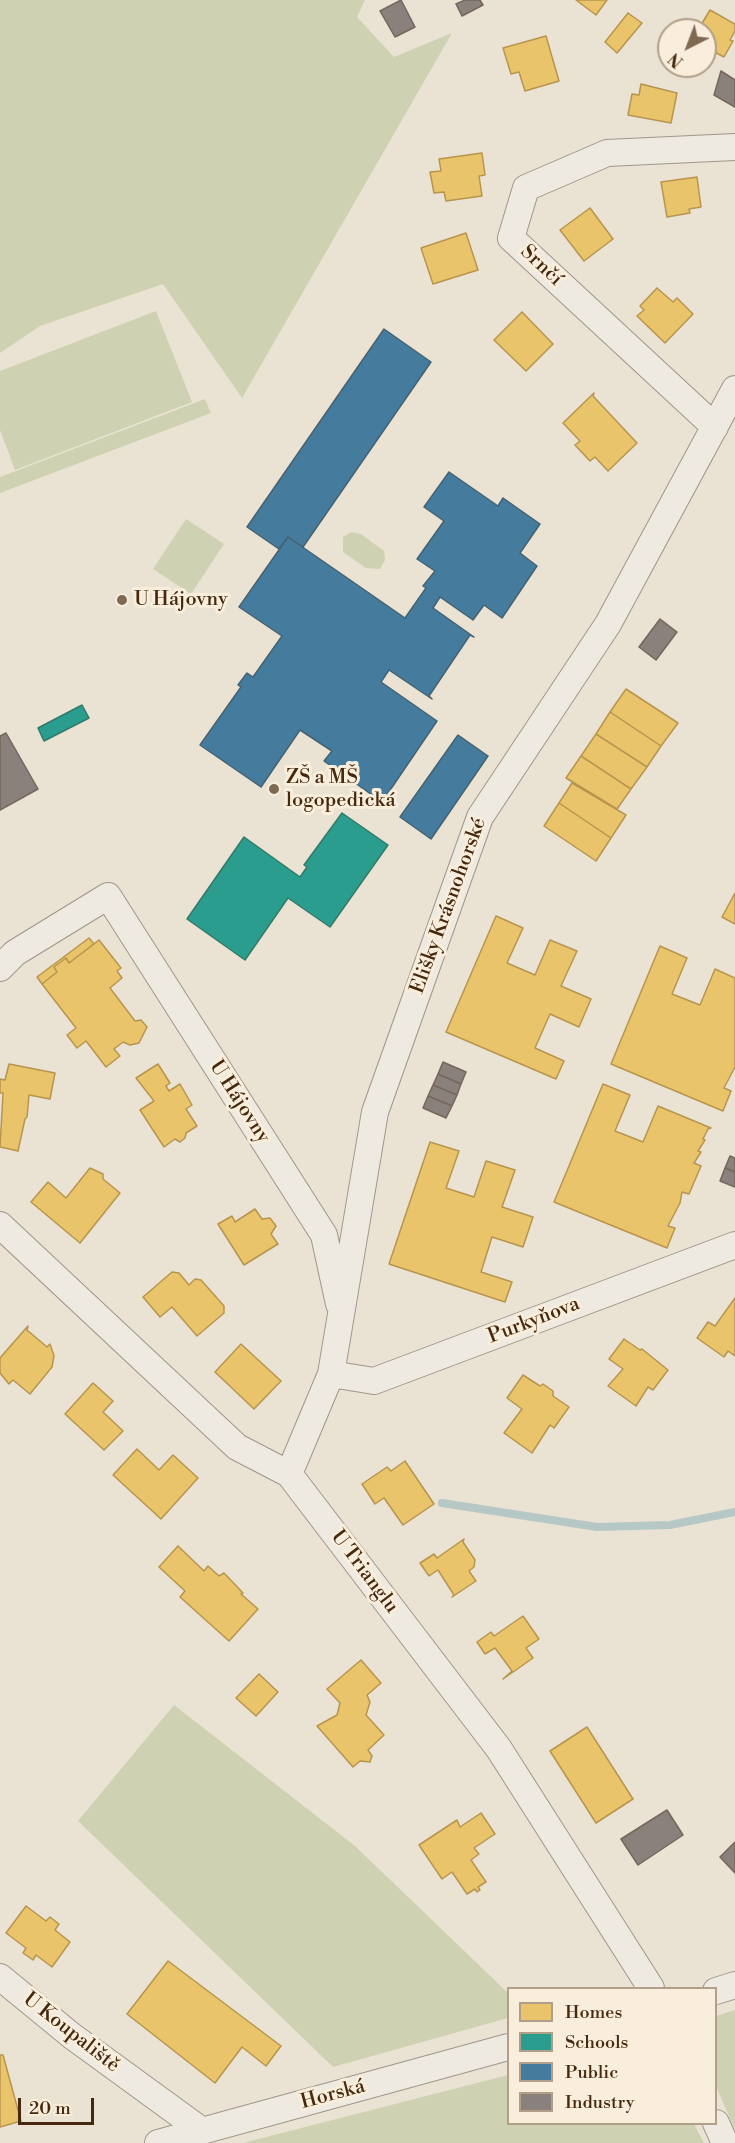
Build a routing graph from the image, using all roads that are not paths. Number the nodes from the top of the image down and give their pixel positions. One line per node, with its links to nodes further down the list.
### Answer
1 (735, 147): 3 (street, Srnčí)
2 (735, 388): 3 (street, Elišky Krásnohorské)
3 (715, 427): 7 (street, Elišky Krásnohorské)
4 (0, 968): 7 (street, U Hájovny)
5 (0, 1225): 9 (street, U Trianglu)
6 (735, 1245): 8 (street, Purkyňova)
7 (342, 1319): 8 (street, Elišky Krásnohorské)
8 (331, 1374): 9 (street, Elišky Krásnohorské)
9 (289, 1474): 12 (street, U Trianglu)
10 (0, 1977): 16 (street, U Koupaliště)
11 (735, 1985): 13 (street)
12 (650, 1987)
13 (717, 1990)
14 (507, 2047): 16 (street, Horská)
15 (717, 2125): 18 (street)
16 (203, 2137): 17 (street, Horská)
17 (158, 2143)
18 (724, 2143)

